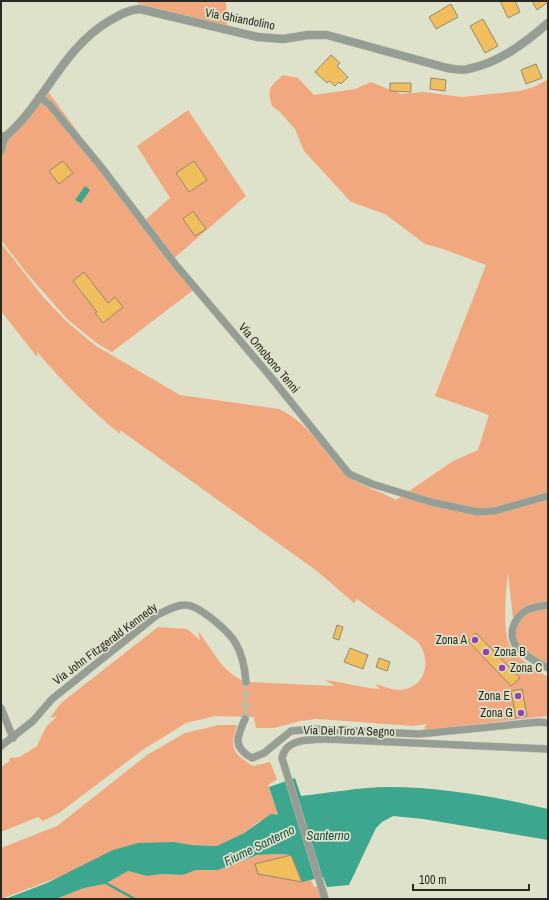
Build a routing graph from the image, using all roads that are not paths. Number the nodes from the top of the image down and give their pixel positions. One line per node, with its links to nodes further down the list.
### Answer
1 (548, 23): 3 (street, Via Ghiandolino)
2 (548, 29): 3 (street)
3 (538, 31): 4 (street, Via Ghiandolino)
4 (39, 97): 5 (street, Via Ghiandolino); 7 (street, Via Omobono Tenni)
5 (3, 136): 6 (street, Via Ghiandolino)
6 (1, 151)
7 (548, 496)
8 (548, 605): 9 (street)
9 (548, 668)
10 (246, 682): 14 (street, Via John Fitzgerald Kennedy)
11 (1, 708): 14 (street)
12 (245, 719): 13 (street)
13 (548, 723)
14 (13, 738): 15 (street, Via John Fitzgerald Kennedy)
15 (1, 746)
16 (548, 749): 17 (street, Via Del Tiro A Segno)
17 (325, 899)

